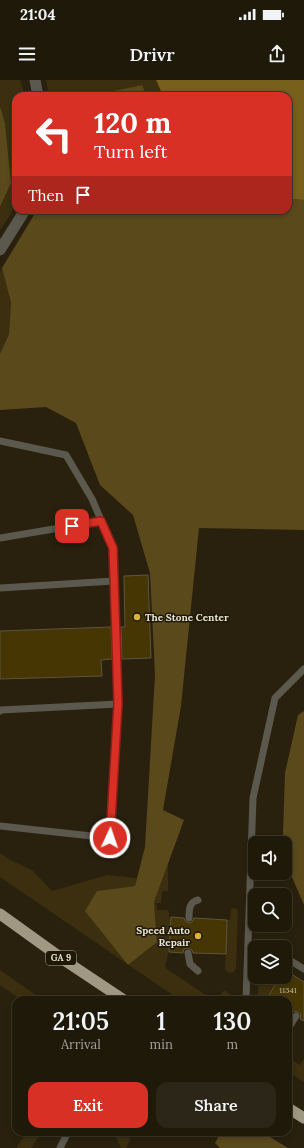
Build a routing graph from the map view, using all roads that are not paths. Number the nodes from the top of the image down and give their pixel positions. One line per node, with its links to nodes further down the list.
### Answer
1 (35, 80): 2 (street)
2 (37, 92)
3 (22, 214): 4 (street)
4 (0, 250)
5 (0, 441): 6 (lane)
6 (101, 521): 7 (lane); 8 (lane)
7 (0, 538)
8 (114, 581): 9 (lane); 11 (lane)
9 (0, 588)
10 (304, 669): 17 (lane)
11 (118, 704): 12 (lane); 13 (lane)
12 (0, 711)
13 (0, 826)
14 (198, 900): 16 (lane)
15 (0, 914): 23 (highway, GA 9)
16 (188, 918)
17 (251, 940)
18 (188, 953): 21 (lane)
19 (292, 962): 20 (lane)
20 (304, 969)
21 (198, 971)
22 (248, 982): 24 (lane)
23 (118, 996)
24 (246, 996)
25 (296, 1016): 26 (lane)
26 (292, 1022)
27 (292, 1110): 28 (highway)
28 (304, 1118)
29 (66, 1136): 30 (lane)
30 (60, 1148)

